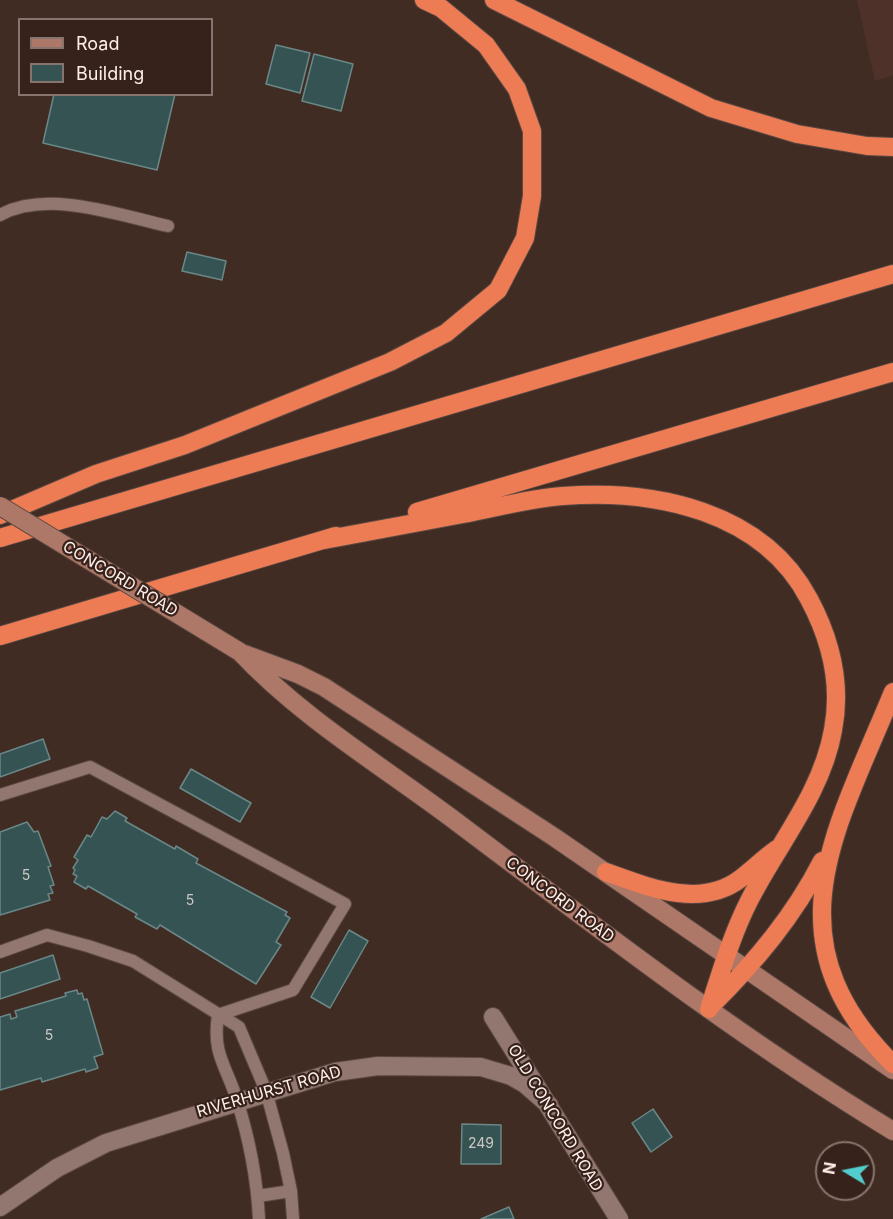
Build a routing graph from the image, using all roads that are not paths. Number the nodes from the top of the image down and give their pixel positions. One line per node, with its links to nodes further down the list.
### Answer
1 (424, 0): 9 (highway)
2 (494, 0): 3 (highway)
3 (893, 147)
4 (0, 215): 5 (lane)
5 (168, 226)
6 (893, 274): 10 (highway)
7 (893, 372): 11 (highway)
8 (0, 506): 13 (main road, CONCORD ROAD, bridge)
9 (0, 515)
10 (0, 538)
11 (324, 540): 12 (highway); 16 (highway)
12 (0, 636)
13 (240, 652): 18 (main road, CONCORD ROAD); 22 (main road, CONCORD ROAD)
14 (893, 692): 17 (highway)
15 (0, 795): 23 (lane)
16 (783, 845): 18 (highway); 20 (highway)
17 (831, 845): 21 (highway); 25 (highway)
18 (606, 872): 20 (main road, CONCORD ROAD)
19 (0, 952): 23 (lane)
20 (726, 956): 21 (main road, CONCORD ROAD); 22 (highway)
21 (747, 970): 22 (highway); 26 (main road, CONCORD ROAD)
22 (709, 1009): 30 (main road, CONCORD ROAD)
23 (218, 1015): 27 (lane); 28 (lane)
24 (493, 1017): 29 (street, OLD CONCORD ROAD)
25 (893, 1064)
26 (893, 1070)
27 (266, 1092): 28 (street, RIVERHURST ROAD); 29 (street, RIVERHURST ROAD); 31 (lane)
28 (237, 1100): 32 (lane); 33 (street, RIVERHURST ROAD)
29 (549, 1105): 36 (street, OLD CONCORD ROAD)
30 (893, 1131)
31 (291, 1191): 32 (lane); 35 (lane)
32 (258, 1196): 34 (lane)
33 (0, 1207)
34 (259, 1219)
35 (292, 1219)
36 (619, 1219)

